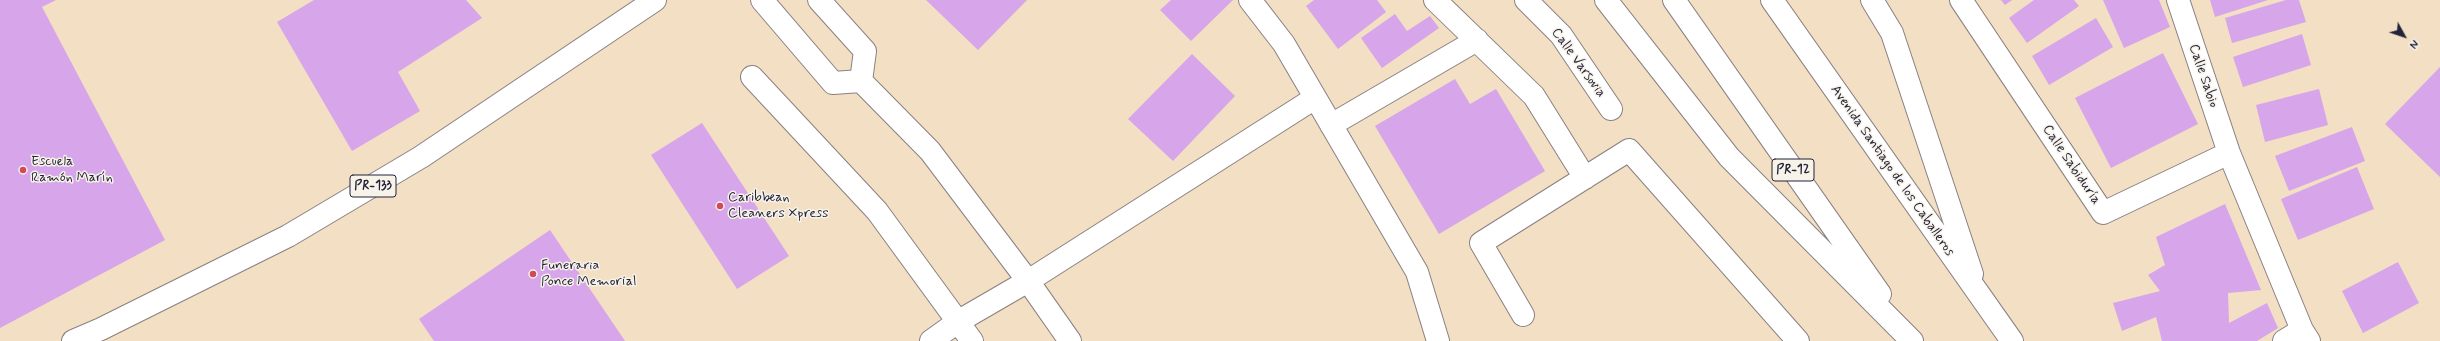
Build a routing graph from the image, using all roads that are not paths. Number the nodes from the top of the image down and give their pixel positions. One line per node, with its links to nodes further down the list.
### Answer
1 (655, 0): 26 (main road, PR-133)
2 (762, 0): 15 (main road)
3 (819, 0): 15 (main road)
4 (1250, 0): 16 (main road)
5 (1435, 0): 13 (main road)
6 (1526, 0): 17 (main road, Calle Varsovia)
7 (1606, 0): 32 (main road)
8 (1674, 0): 32 (main road, PR-12)
9 (1772, 0): 22 (main road, Avenida Santiago de los Caballeros)
10 (1872, 0): 22 (main road)
11 (1961, 0): 19 (main road, Calle Sabiduría)
12 (2178, 0): 19 (main road, Calle Sabio)
13 (1477, 40): 18 (main road); 20 (main road)
14 (752, 76): 24 (main road)
15 (861, 81): 21 (main road)
16 (1315, 98): 18 (main road); 21 (main road)
17 (1611, 109)
18 (1331, 125): 30 (main road)
19 (2229, 153): 25 (main road, Calle Sabio)
20 (1585, 178): 23 (main road); 31 (main road)
21 (1028, 281): 24 (main road); 29 (main road)
22 (1980, 298): 33 (main road, Avenida Santiago de los Caballeros)
23 (1523, 315)
24 (959, 322): 27 (main road); 28 (main road)
25 (2306, 335): 34 (main road)
26 (73, 341)
27 (932, 341)
28 (972, 341)
29 (1070, 341)
30 (1438, 341)
31 (1798, 341)
32 (1912, 341)
33 (2012, 341)
34 (2284, 341)

